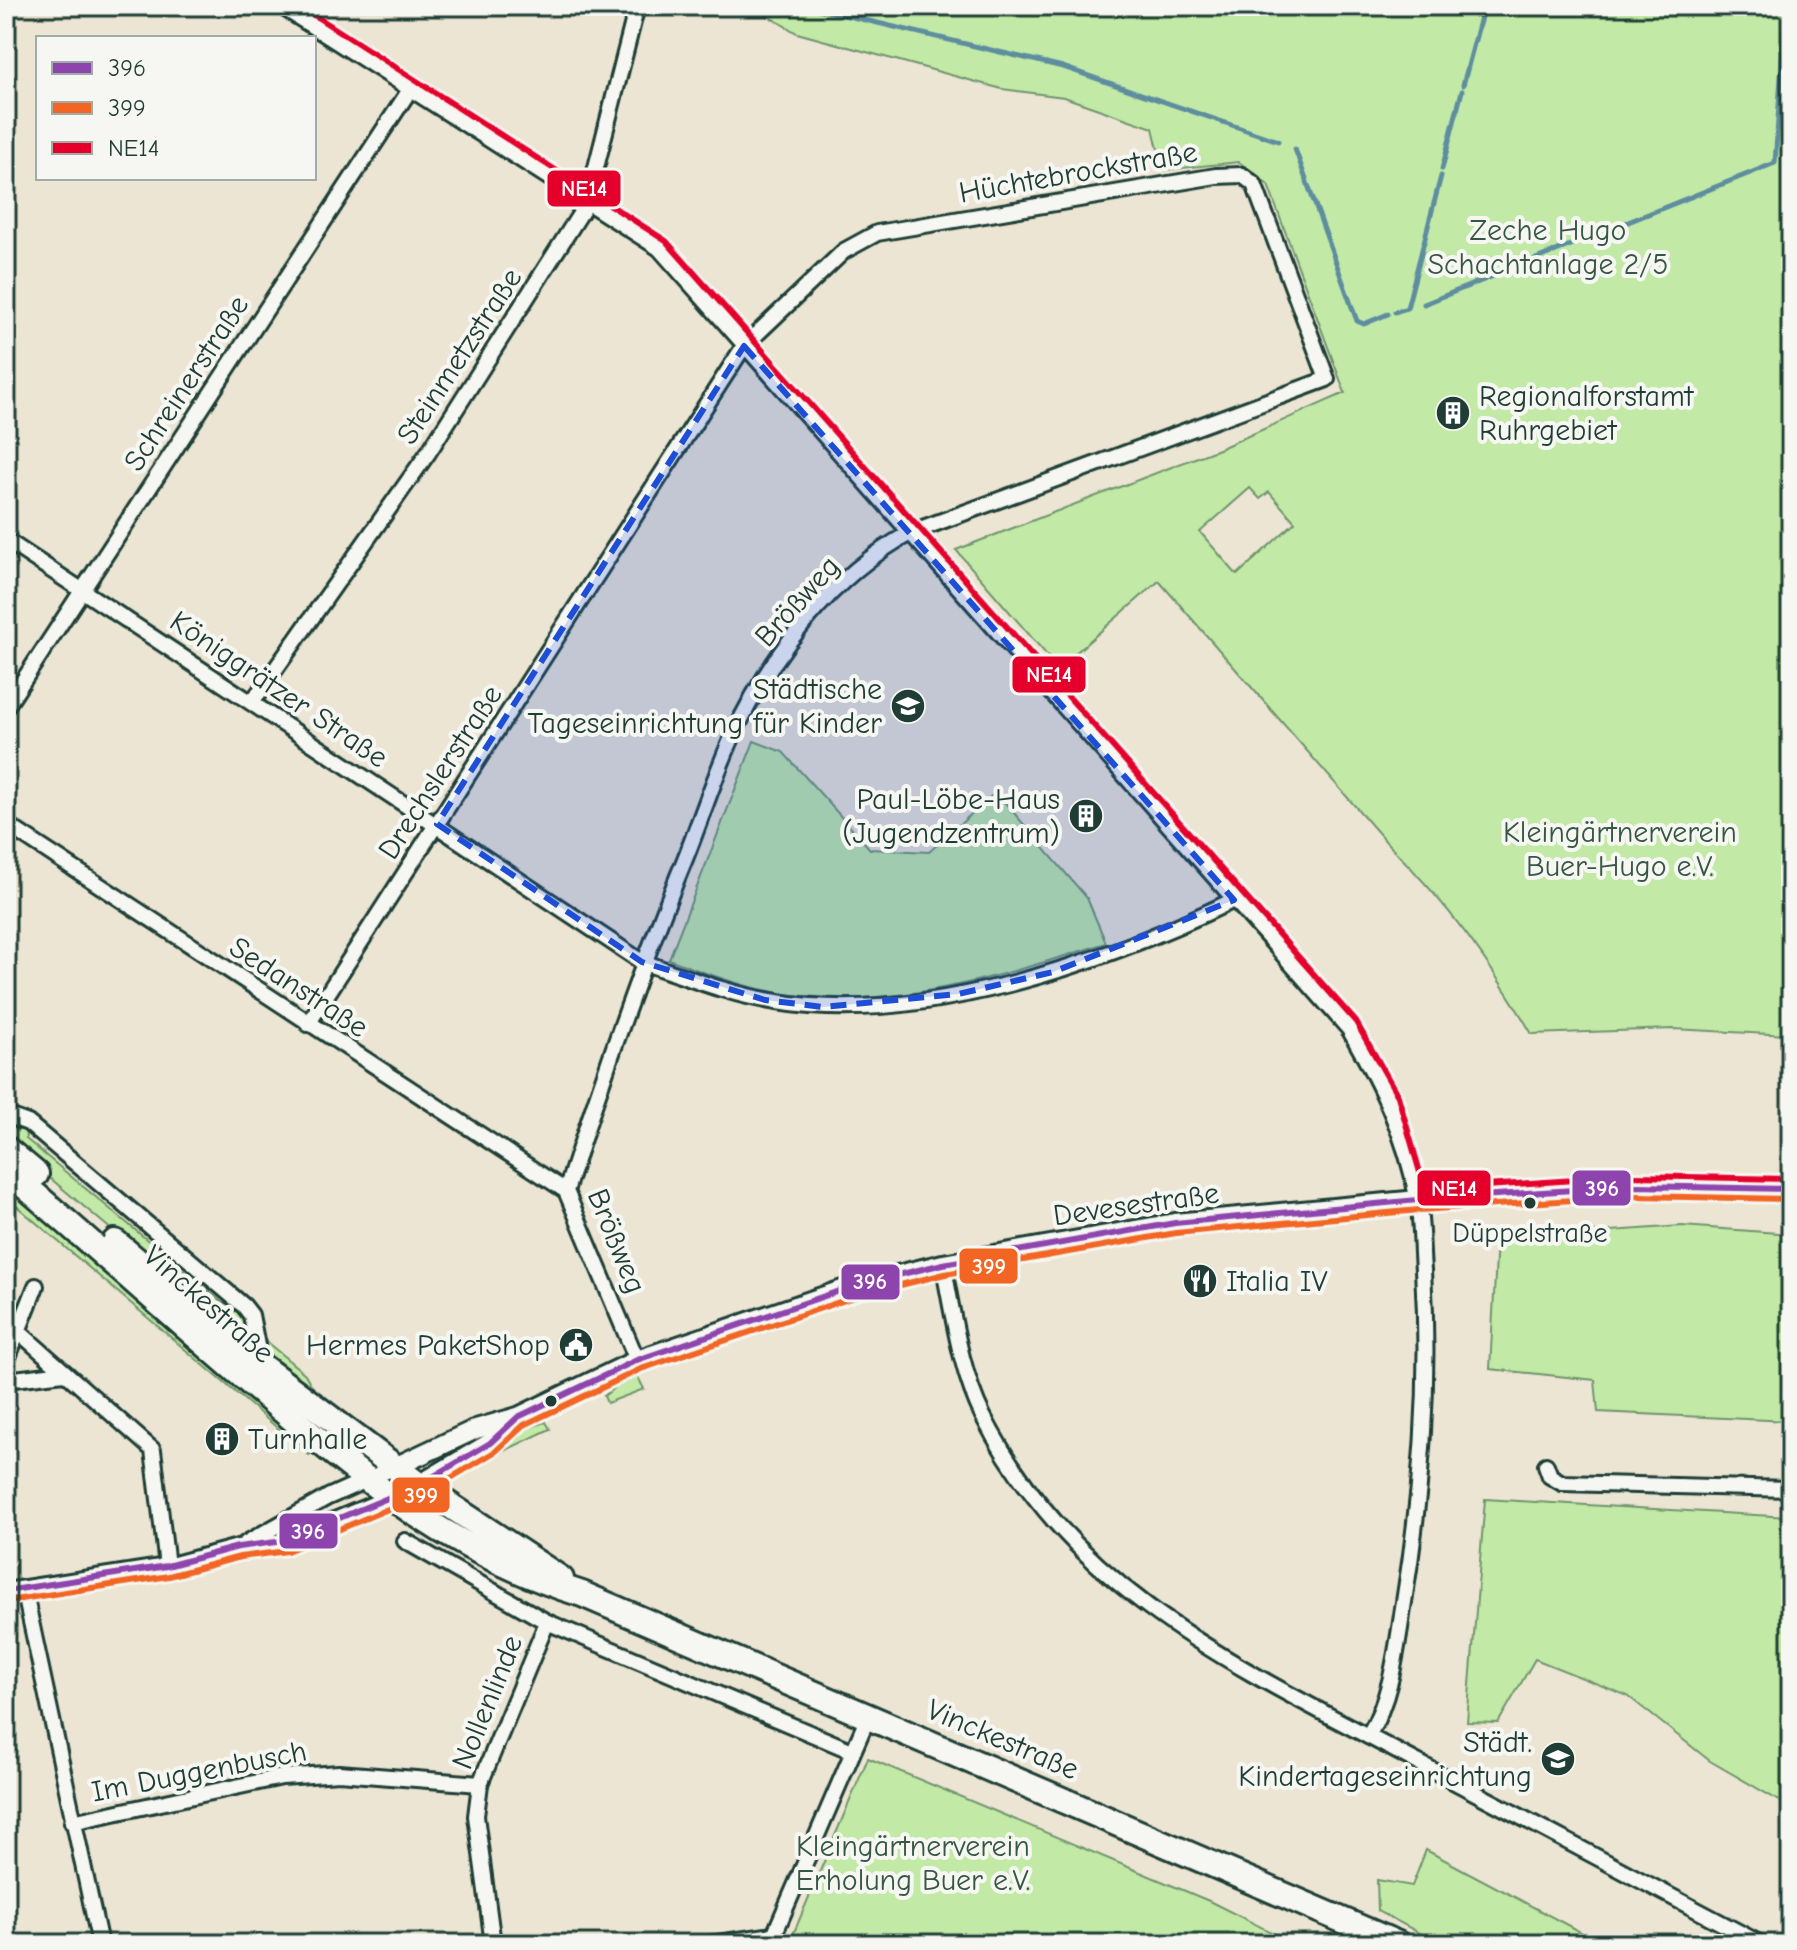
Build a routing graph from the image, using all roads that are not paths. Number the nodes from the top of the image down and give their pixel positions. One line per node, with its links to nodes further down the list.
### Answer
1 (281, 6): 3 (street)
2 (637, 6): 4 (street, Steinmetzstraße)
3 (411, 88): 4 (street); 9 (street, Schreinerstraße)
4 (587, 203): 5 (street); 10 (street, Steinmetzstraße)
5 (744, 346): 6 (street, Hüchtebrockstraße); 7 (street); 13 (street, Drechslerstraße)
6 (1327, 379): 7 (street, Brößweg)
7 (912, 532): 14 (street); 15 (street, Brößweg)
8 (6, 540): 9 (street, Königgrätzer Straße)
9 (82, 590): 10 (street, Königgrätzer Straße); 11 (street, Schreinerstraße)
10 (253, 701): 13 (street, Königgrätzer Straße)
11 (6, 707)
12 (6, 824): 16 (street, Sedanstraße)
13 (437, 824): 15 (street, Königgrätzer Straße); 16 (street, Drechslerstraße)
14 (1234, 900): 15 (street, Königgrätzer Straße); 22 (street)
15 (642, 962): 21 (street, Brößweg)
16 (308, 1024): 21 (street, Sedanstraße)
17 (6, 1115): 28 (street, Vinckestraße)
18 (6, 1149): 28 (main road, Vinckestraße)
19 (6, 1170): 34 (main road, Vinckestraße)
20 (1791, 1189): 22 (street, Devesestraße)
21 (566, 1191): 26 (street, Brößweg)
22 (1418, 1200): 23 (street, Devesestraße); 46 (street)
23 (943, 1264): 26 (street, Devesestraße); 46 (street)
24 (36, 1286): 25 (street)
25 (18, 1331): 27 (street); 29 (street)
26 (637, 1360): 31 (street, Devesestraße)
27 (6, 1362)
28 (261, 1366): 33 (main road, Vinckestraße)
29 (64, 1373): 30 (street); 40 (street)
30 (6, 1380)
31 (518, 1417): 33 (street, Devesestraße); 35 (street, Devesestraße)
32 (1546, 1465): 36 (street)
33 (395, 1467): 34 (street); 35 (main road, Vinckestraße)
34 (367, 1480): 37 (main road, Vinckestraße); 39 (street)
35 (419, 1485): 37 (street); 43 (main road, Vinckestraße)
36 (1791, 1489)
37 (389, 1498): 39 (street); 43 (main road, Vinckestraße)
38 (405, 1541): 44 (street)
39 (238, 1547): 40 (street)
40 (167, 1566): 41 (street)
41 (24, 1589): 42 (street); 49 (street)
42 (6, 1591)
43 (582, 1594): 45 (main road, Vinckestraße)
44 (547, 1622): 47 (street); 48 (street, Nollenlinde)
45 (868, 1717): 47 (street); 54 (main road, Vinckestraße)
46 (1368, 1736): 55 (street)
47 (852, 1751): 50 (street)
48 (480, 1784): 49 (street, Im Duggenbusch); 52 (street, Nollenlinde)
49 (72, 1822): 51 (street)
50 (774, 1940): 53 (street)
51 (100, 1944)
52 (493, 1944)
53 (710, 1944)
54 (1398, 1944)
55 (1761, 1944)

